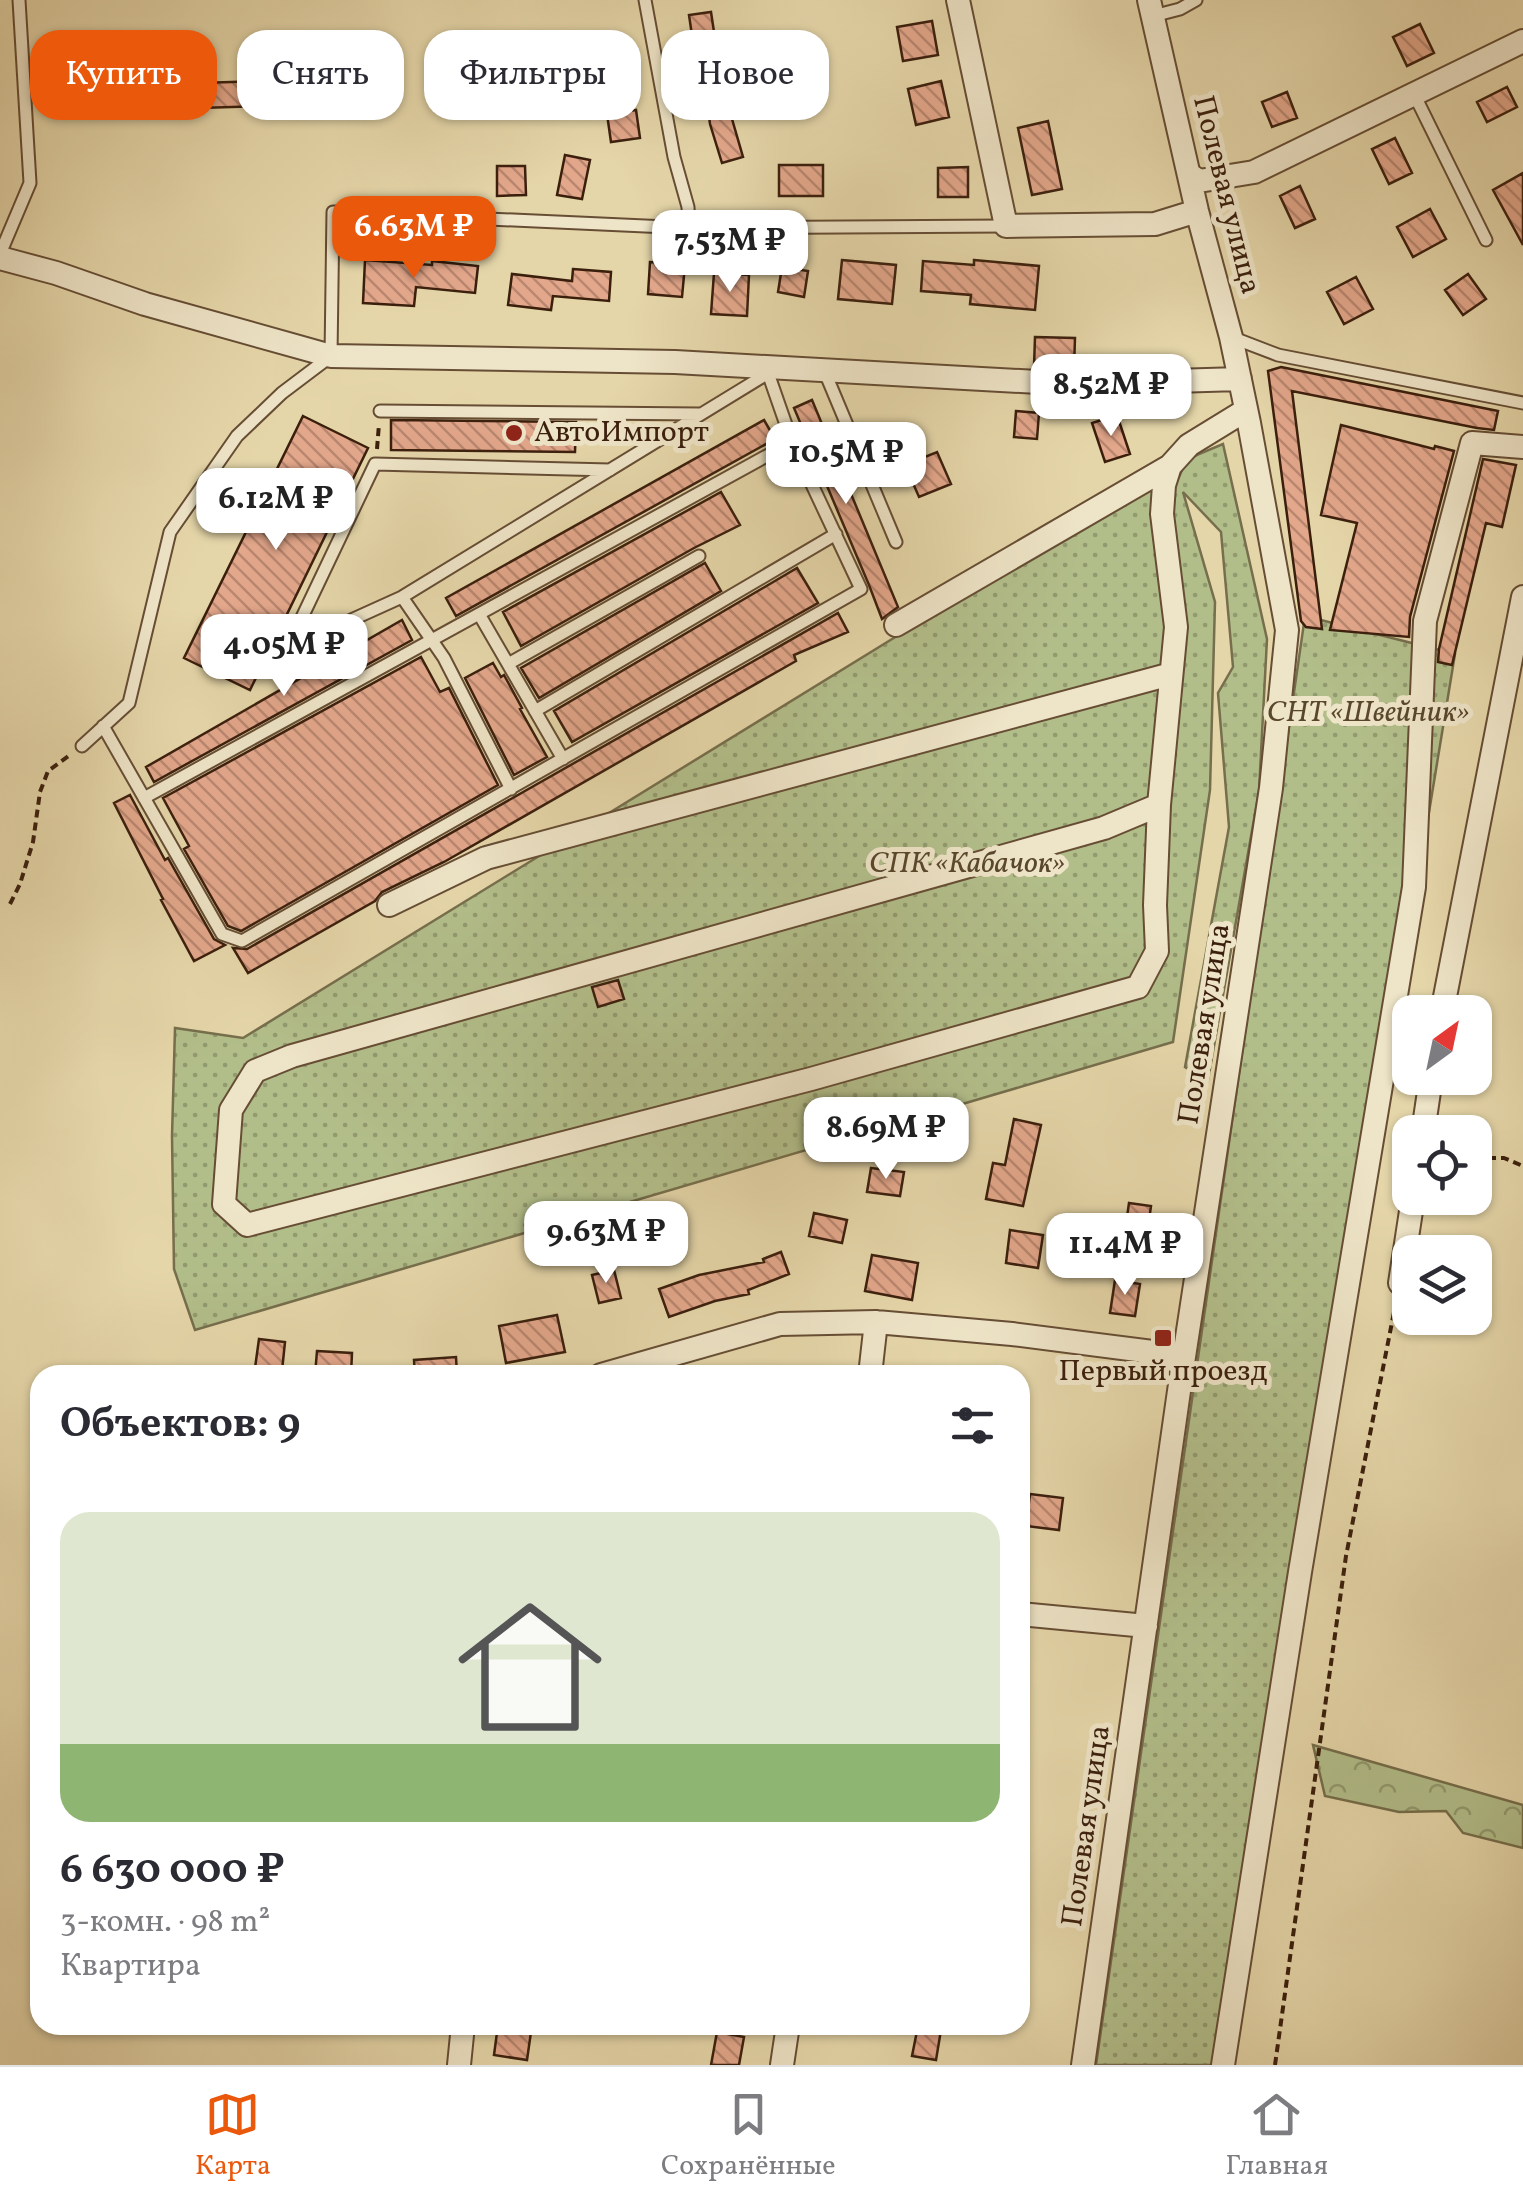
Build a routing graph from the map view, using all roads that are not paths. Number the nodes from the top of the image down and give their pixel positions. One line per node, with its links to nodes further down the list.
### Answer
1 (19, 0): 13 (lane)
2 (645, 0): 11 (lane)
3 (958, 0): 10 (street)
4 (1196, 0): 5 (lane)
5 (1151, 8): 8 (street, Полевая улица)
6 (1523, 40): 7 (street)
7 (1414, 94): 8 (street); 12 (lane)
8 (1190, 174): 9 (street, Полевая улица)
9 (1197, 211): 10 (street); 14 (street, Полевая улица)
10 (1006, 226): 11 (lane)
11 (689, 228): 15 (lane)
12 (1486, 240)
13 (0, 256): 15 (street)
14 (1230, 337): 18 (street, Полевая улица); 19 (lane)
15 (331, 356): 16 (street); 38 (lane)
16 (773, 370): 17 (street); 22 (lane); 23 (lane)
17 (824, 370): 18 (street); 28 (lane)
18 (1240, 379): 20 (street, Полевая улица)
19 (1523, 403)
20 (1246, 410): 25 (street); 47 (street, Полевая улица)
21 (380, 411): 22 (lane)
22 (702, 414): 26 (lane)
23 (792, 442): 27 (lane); 32 (lane)
24 (1523, 447): 57 (street)
25 (1170, 466): 33 (street); 36 (street)
26 (610, 470): 30 (lane); 30 (lane)
27 (836, 534): 37 (lane); 40 (lane)
28 (896, 542)
29 (699, 556): 35 (lane)
30 (402, 597): 34 (lane)
31 (1523, 598): 45 (street)
32 (479, 614): 34 (lane); 35 (lane)
33 (896, 625)
34 (431, 640): 41 (lane); 42 (lane)
35 (508, 664): 37 (lane)
36 (1170, 674): 43 (street); 44 (street)
37 (535, 710): 40 (lane)
38 (103, 726): 39 (lane); 42 (lane)
39 (82, 746)
40 (563, 759): 41 (lane)
41 (511, 789): 42 (lane)
42 (144, 798)
43 (1159, 805): 43 (street)
44 (389, 905)
45 (1445, 995)
46 (876, 1322): 47 (street); 48 (street); 49 (street)
47 (1184, 1356): 51 (street, Полевая улица)
48 (636, 1365)
49 (871, 1365)
50 (1030, 1615): 51 (street)
51 (1146, 1626): 56 (street, Полевая улица)
52 (462, 2035): 54 (street)
53 (786, 2035): 55 (street)
54 (459, 2065)
55 (782, 2065)
56 (1084, 2065)
57 (1224, 2065)

